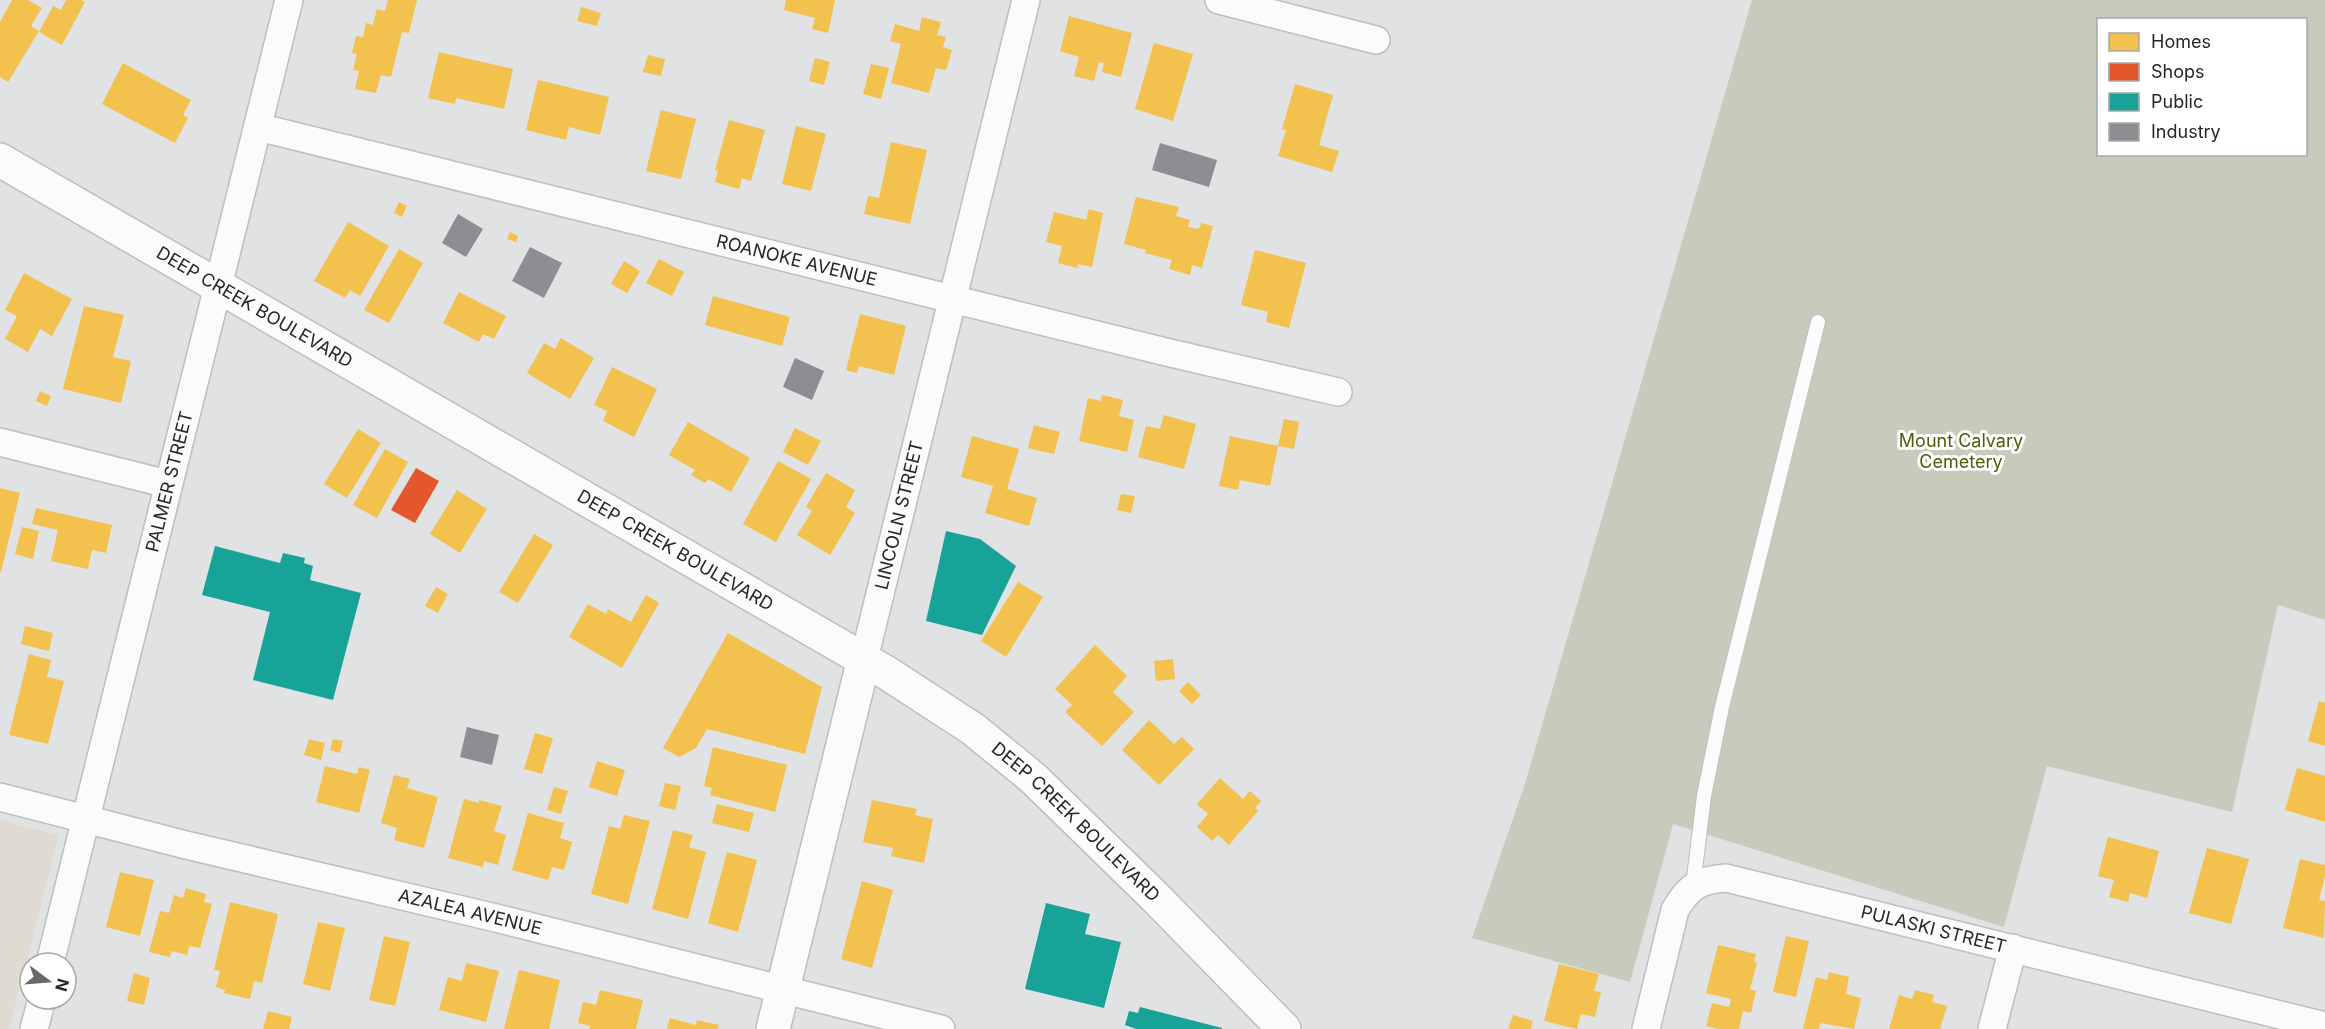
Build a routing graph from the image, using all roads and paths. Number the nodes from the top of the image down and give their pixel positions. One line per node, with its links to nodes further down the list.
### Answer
1 (289, 0): 5 (street, PALMER STREET)
2 (1026, 0): 8 (street, LINCOLN STREET)
3 (1219, 0): 4 (street)
4 (1376, 40)
5 (258, 127): 7 (street, PALMER STREET); 8 (street, ROANOKE AVENUE)
6 (0, 160): 7 (street, DEEP CREEK BOULEVARD)
7 (218, 286): 12 (street, PALMER STREET); 13 (street, DEEP CREEK BOULEVARD)
8 (953, 298): 10 (street, ROANOKE AVENUE); 13 (street, LINCOLN STREET)
9 (1818, 322): 16 (lane)
10 (1338, 392)
11 (0, 442): 12 (street)
12 (168, 484): 15 (street, PALMER STREET)
13 (864, 659): 19 (street, LINCOLN STREET); 25 (street, DEEP CREEK BOULEVARD)
14 (0, 797): 15 (street, AZALEA AVENUE)
15 (86, 819): 18 (street, PALMER STREET); 19 (street, AZALEA AVENUE)
16 (1693, 886): 17 (street, PULASKI STREET); 26 (street)
17 (2013, 948): 21 (street, PULASKI STREET); 27 (street)
18 (53, 951)
19 (782, 990): 23 (street, LINCOLN STREET); 24 (street, AZALEA AVENUE)
20 (39, 1011): 22 (street)
21 (2325, 1026)
22 (34, 1029)
23 (773, 1029)
24 (941, 1029)
25 (1284, 1029)
26 (1646, 1029)
27 (1992, 1029)

